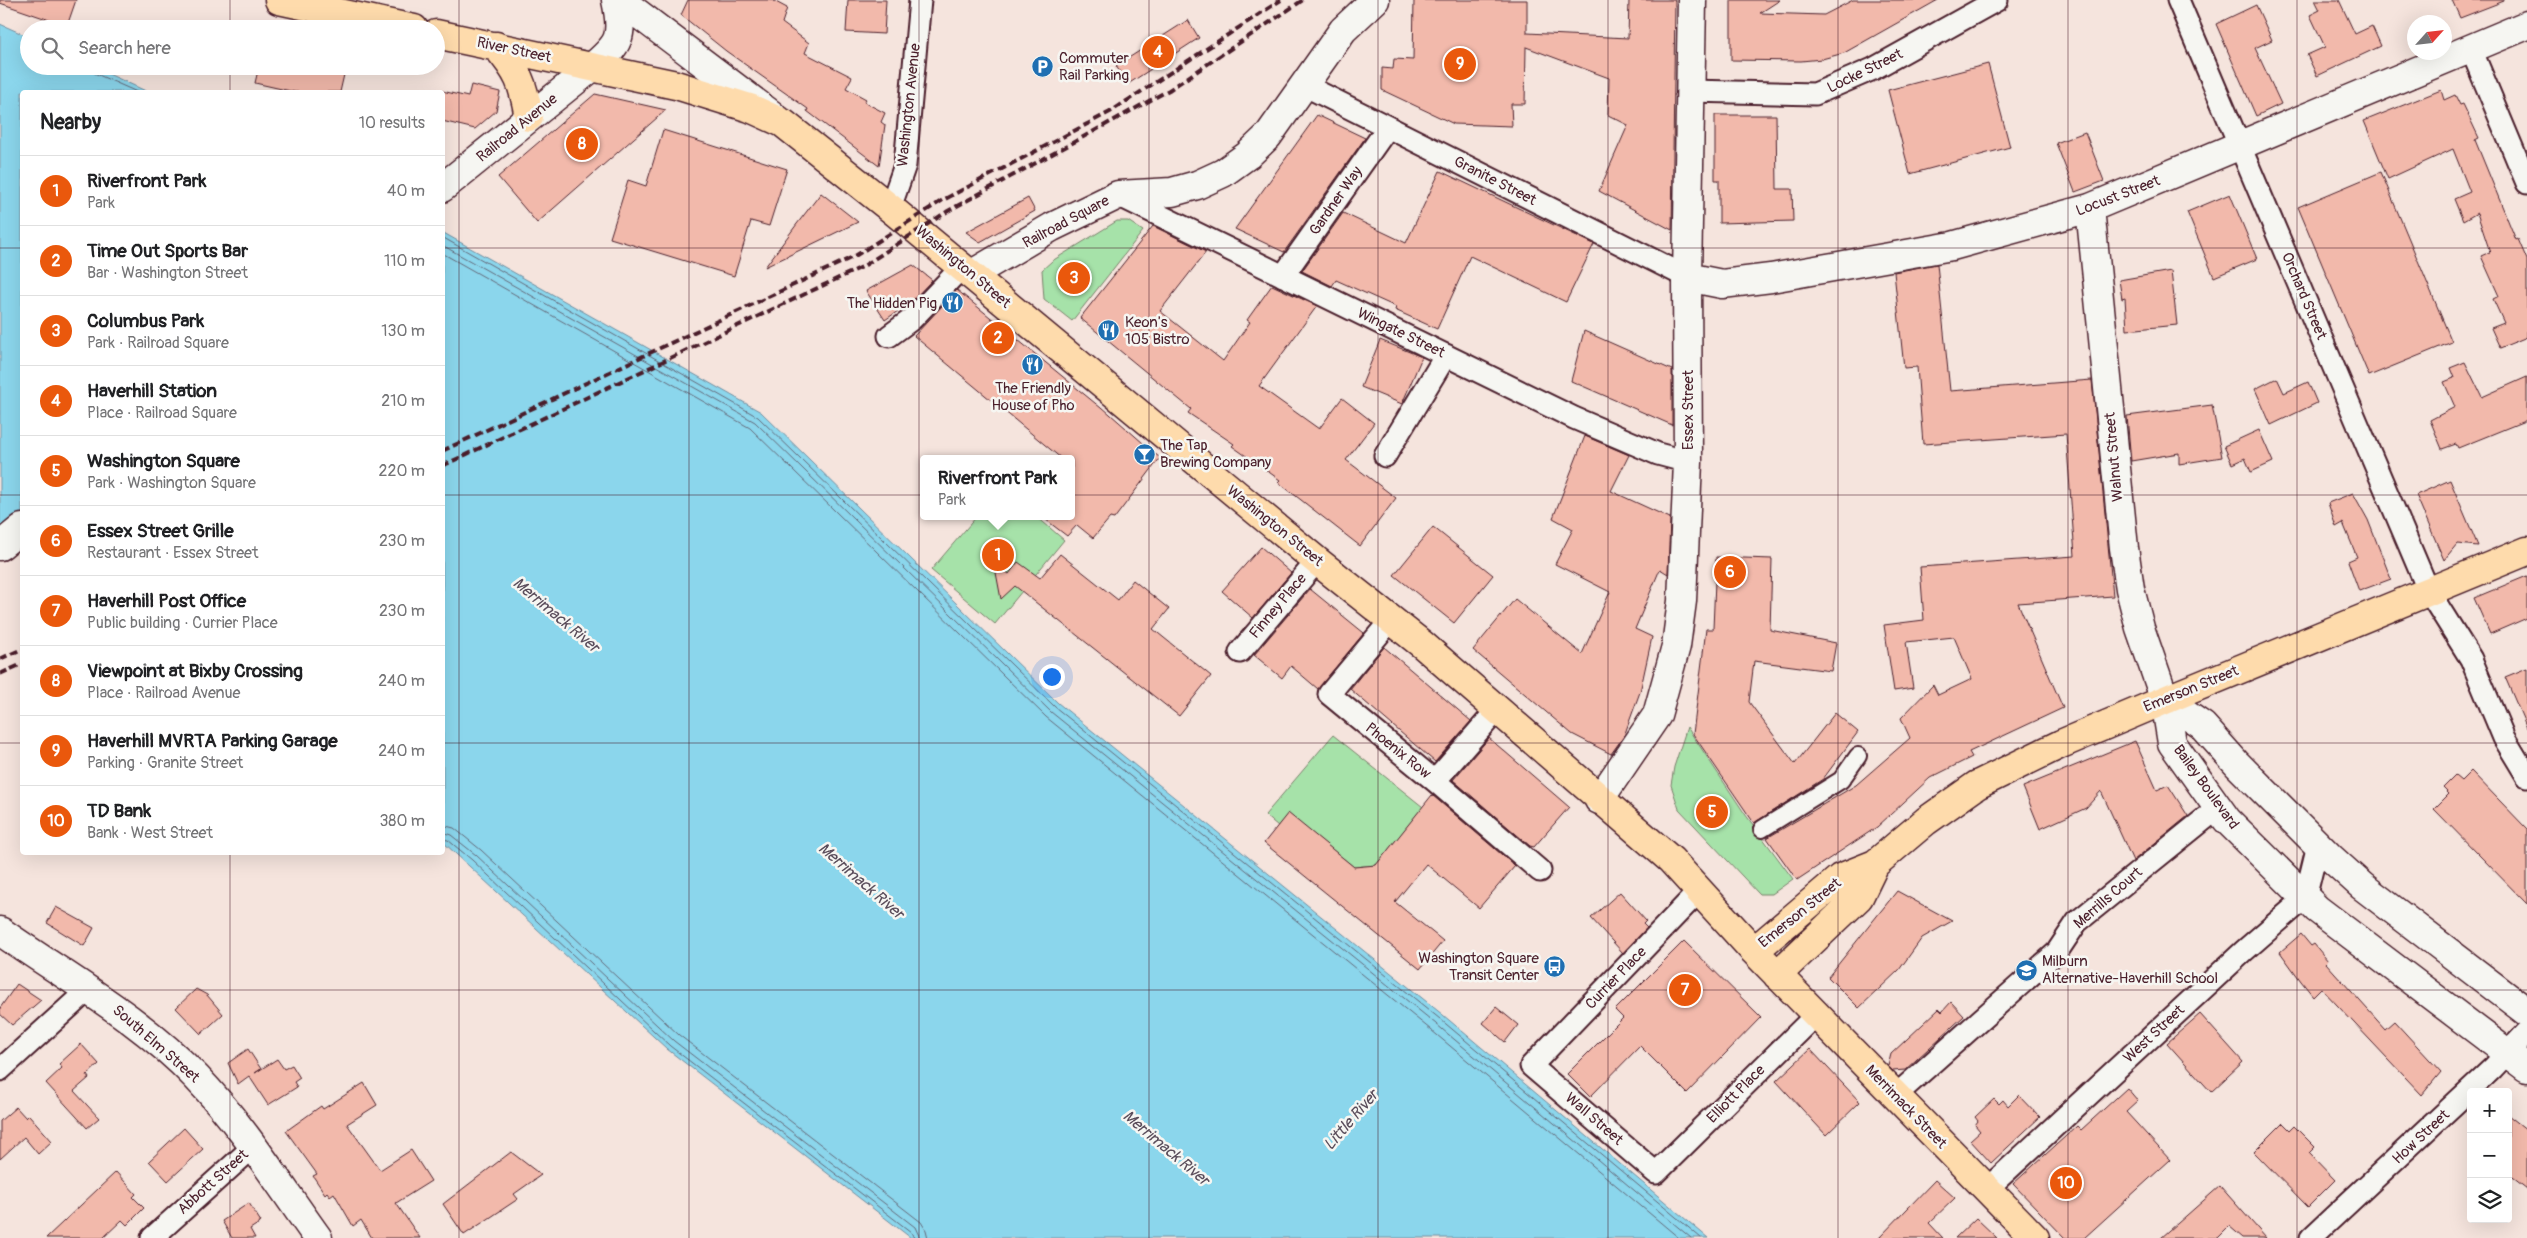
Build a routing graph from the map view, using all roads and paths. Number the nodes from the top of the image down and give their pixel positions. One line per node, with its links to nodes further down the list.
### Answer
1 (279, 0): 9 (main road)
2 (616, 0): 14 (main road)
3 (620, 0): 18 (main road, Washington Street)
4 (920, 0): 24 (street, Washington Avenue)
5 (1375, 0): 15 (main road, Railroad Square)
6 (1692, 0): 16 (main road, Essex Street)
7 (1997, 0): 16 (street, Locke Street)
8 (2178, 0): 20 (street, Orchard Street)
9 (372, 20)
10 (2527, 25): 13 (main road, Locust Street)
11 (445, 36): 12 (main road, River Street)
12 (496, 46): 14 (main road, River Street); 17 (main road)
13 (2471, 49): 20 (main road, Locust Street); 21 (street)
14 (591, 68): 17 (main road, Railroad Avenue); 18 (main road, Washington Street)
15 (1304, 85): 19 (street, Granite Street); 23 (main road, Railroad Square)
16 (1690, 92): 28 (main road, Essex Street)
17 (528, 118): 22 (main road, Railroad Avenue)
18 (783, 123): 24 (main road, Washington Street)
19 (1388, 127): 27 (street, Gardner Way); 28 (street, Granite Street)
20 (2240, 146): 25 (main road, Locust Street); 37 (street, Orchard Street)
21 (2527, 183)
22 (445, 186)
23 (1118, 194): 26 (main road, Railroad Square); 27 (street, Wingate Street)
24 (890, 208): 26 (main road, Washington Street)
25 (2090, 208): 28 (main road, Locust Street); 40 (main road, Walnut Street)
26 (967, 271): 29 (street); 36 (main road, Washington Street)
27 (1283, 276): 30 (street, Wingate Street)
28 (1687, 277): 32 (main road, Essex Street)
29 (889, 336)
30 (1446, 355): 31 (street); 32 (street, Wingate Street)
31 (1385, 456)
32 (1688, 462): 45 (main road, Essex Street)
33 (20, 530): 34 (main road)
34 (0, 546)
35 (2527, 551): 37 (main road, Emerson Street)
36 (1317, 561): 38 (main road, Washington Street); 39 (street, Finney Place)
37 (2429, 592): 40 (main road, Emerson Street); 43 (street, Orchard Street)
38 (1391, 620): 41 (main road, Washington Street); 44 (street, Phoenix Row)
39 (1240, 652)
40 (2165, 700): 46 (main road, Bailey Boulevard); 48 (main road); 49 (main road, Emerson Street)
41 (1497, 710): 44 (street); 45 (main road, Washington Street)
42 (1858, 756): 47 (street)
43 (2527, 776)
44 (1435, 781): 50 (street, Phoenix Row)
45 (1600, 800): 51 (main road, Washington Street)
46 (2218, 808): 52 (main road, Bailey Boulevard); 63 (street, Merrills Court)
47 (1762, 830)
48 (2318, 845): 52 (street); 57 (main road)
49 (1875, 864): 54 (main road, Emerson Street); 55 (main road, Emerson Street)
50 (1540, 871)
51 (1700, 890): 54 (main road, Merrimack Street); 61 (street, Currier Place)
52 (2305, 898): 60 (main road, Bailey Boulevard); 66 (street, West Street)
53 (0, 931): 56 (main road, South Elm Street)
54 (1754, 951): 55 (main road, Merrimack Street)
55 (1778, 975): 58 (main road, Merrimack Street)
56 (88, 990): 62 (street); 64 (main road, South Elm Street)
57 (2527, 1012)
58 (1816, 1015): 63 (main road, Merrimack Street); 65 (street, Elliott Place)
59 (2527, 1032): 60 (street, How Street)
60 (2518, 1061): 70 (street, How Street)
61 (1531, 1066): 65 (street, Wall Street)
62 (0, 1070)
63 (1895, 1096): 66 (main road, Merrimack Street)
64 (253, 1147): 67 (street, Abbott Street); 68 (main road, South Elm Street)
65 (1656, 1173)
66 (1987, 1189): 69 (main road, Merrimack Street)
67 (152, 1238)
68 (318, 1238)
69 (2035, 1238)
70 (2311, 1238)

